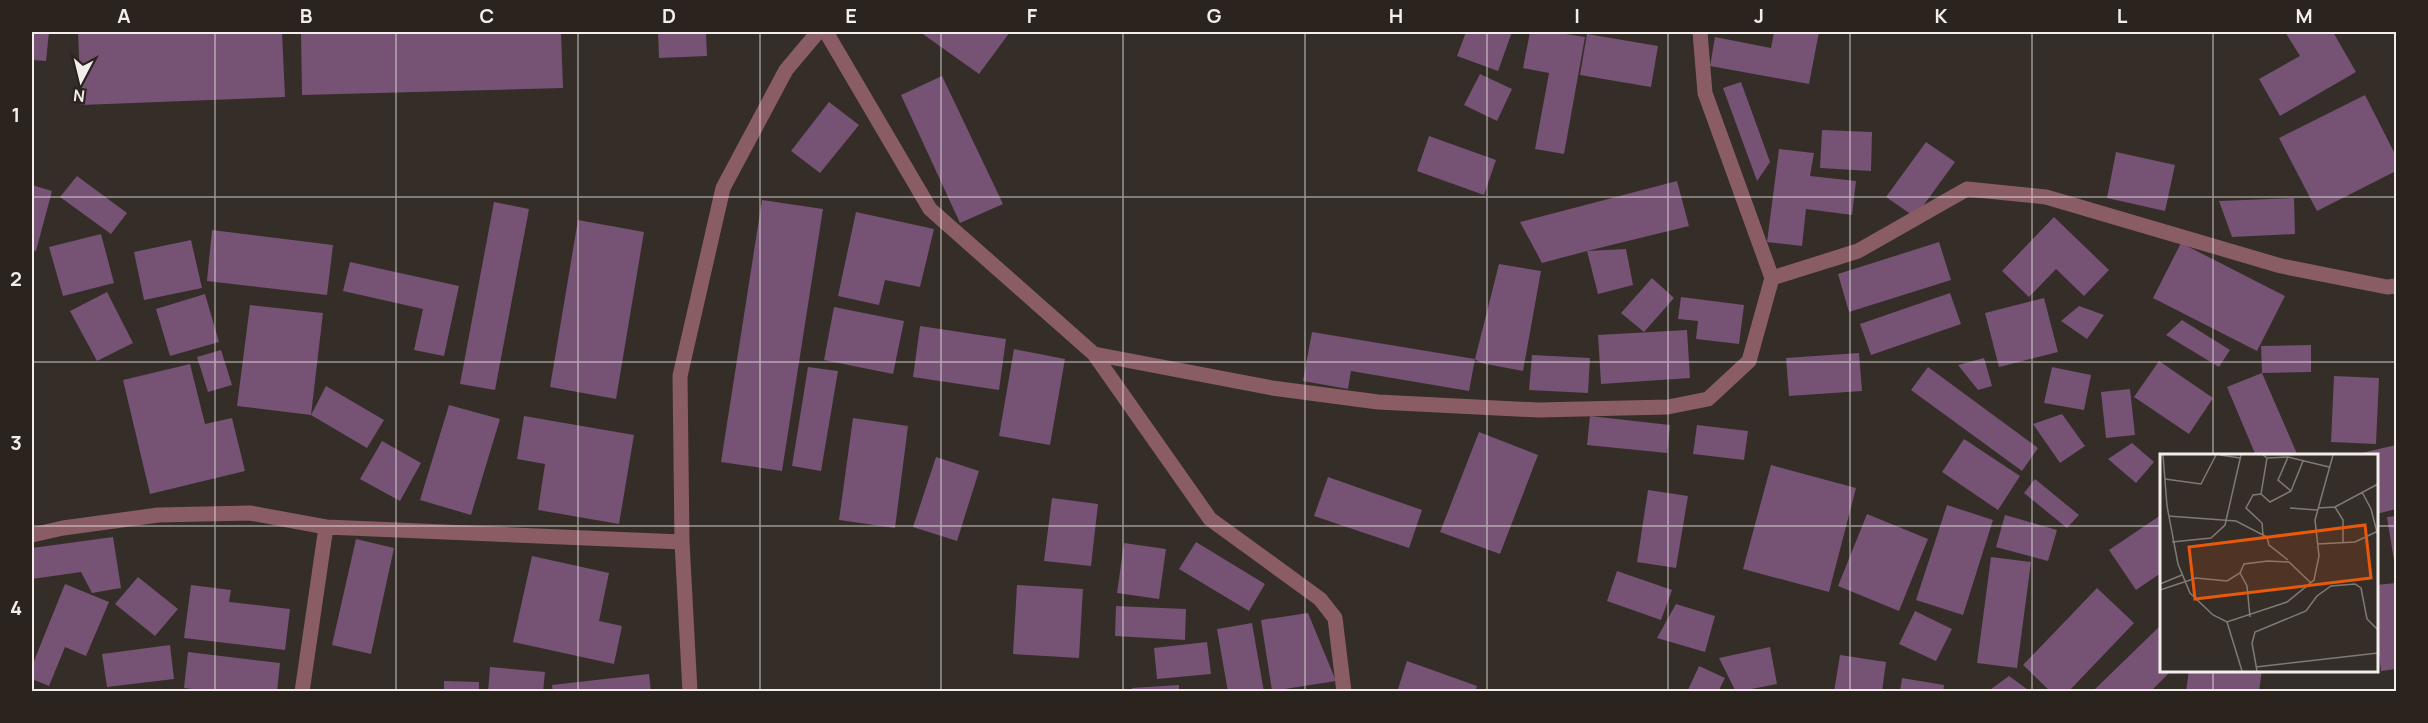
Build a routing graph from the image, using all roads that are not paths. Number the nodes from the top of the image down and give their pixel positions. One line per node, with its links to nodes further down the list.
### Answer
1 (818, 32): 9 (street)
2 (826, 32): 6 (street)
3 (1700, 32): 4 (street)
4 (1772, 278): 5 (street); 6 (street)
5 (2397, 286)
6 (1094, 354): 12 (street)
7 (326, 527): 8 (street); 9 (street); 10 (street)
8 (32, 535)
9 (682, 542): 11 (street)
10 (302, 692)
11 (690, 692)
12 (1344, 692)

